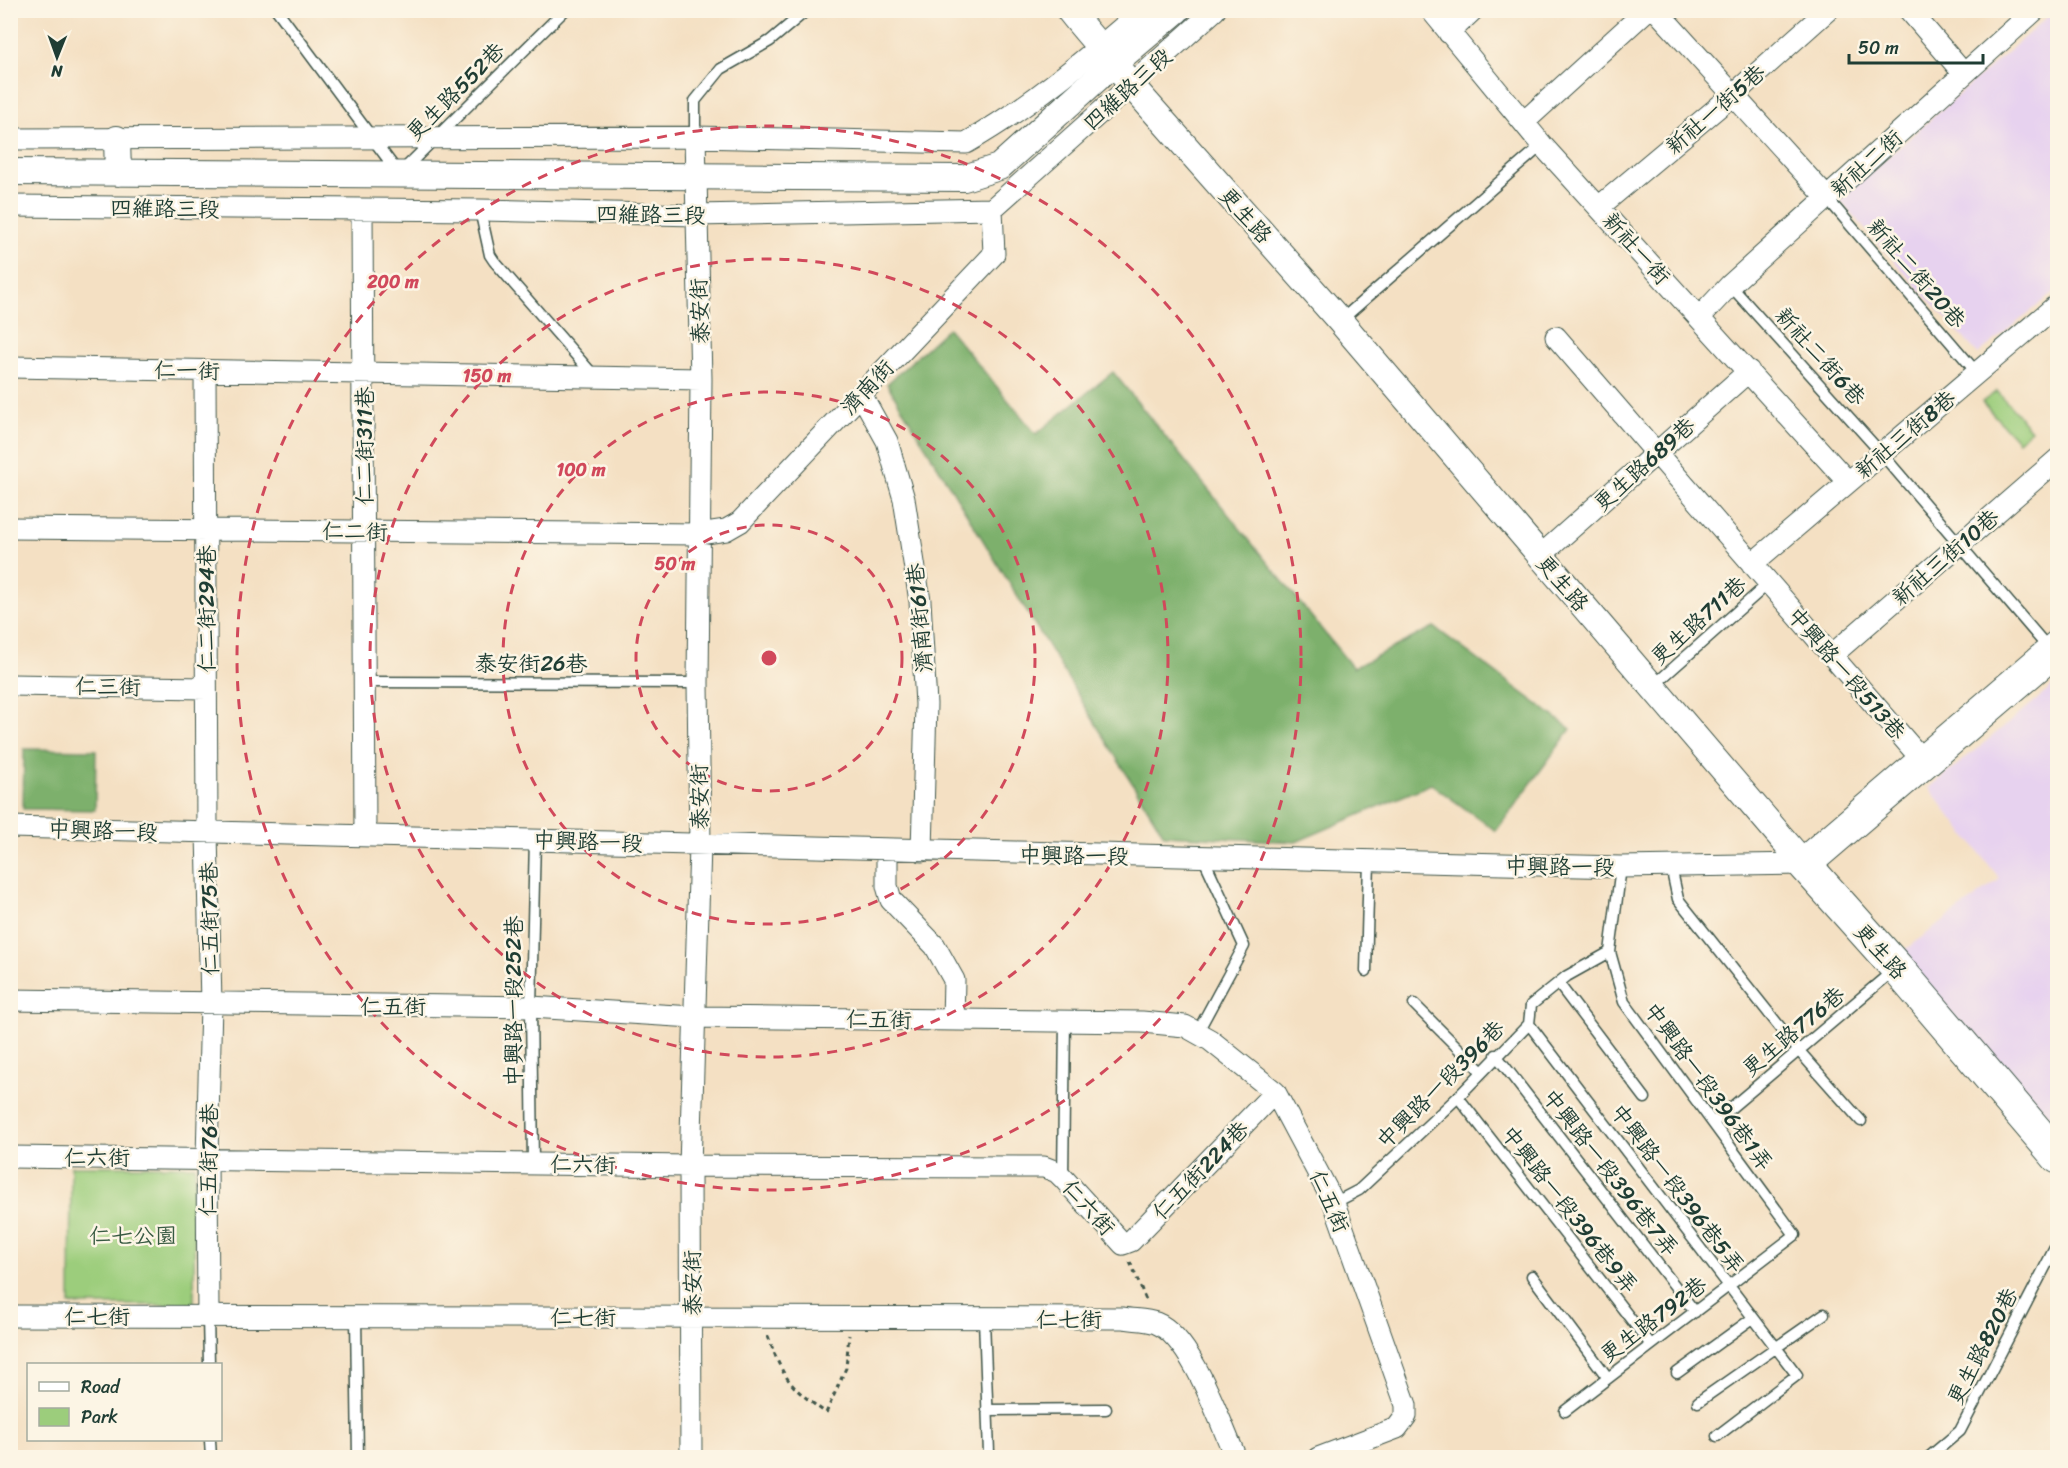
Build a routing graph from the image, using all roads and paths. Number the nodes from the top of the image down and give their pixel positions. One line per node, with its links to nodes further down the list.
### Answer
1 (277, 10): 22 (lane)
2 (565, 10): 23 (lane, 更生路552巷)
3 (807, 10): 21 (lane)
4 (1069, 10): 16 (street, 更生路)
5 (1143, 10): 16 (street, 四維路三段)
6 (1177, 10): 16 (street, 四維路三段)
7 (1215, 10): 18 (street, 四維路三段)
8 (1431, 10): 15 (street, 新社一街)
9 (1473, 10): 15 (street)
10 (1647, 10): 20 (street)
11 (1656, 10): 19 (street)
12 (1828, 10): 19 (street, 新社一街5巷)
13 (1909, 10): 17 (street)
14 (2035, 10): 17 (street, 新社二街)
15 (1449, 33): 20 (street, 新社一街)
16 (1107, 56): 18 (street, 更生路); 21 (street, 四維路三段); 30 (street, 四維路三段)
17 (1964, 74): 31 (street, 新社二街)
18 (1131, 85): 34 (street, 四維路三段); 41 (street, 更生路)
19 (1734, 94): 31 (street); 32 (street, 新社一街5巷)
20 (1525, 121): 26 (street, 新社一街)
21 (695, 137): 23 (street, 四維路三段); 30 (street, 泰安街)
22 (373, 138): 23 (street, 四維路三段); 25 (street, 四維路三段); 29 (lane)
23 (435, 138): 29 (lane, 更生路552巷)
24 (10, 139): 25 (street, 四維路三段)
25 (117, 139): 28 (street)
26 (1542, 145): 32 (street, 新社一街); 41 (lane)
27 (10, 172): 28 (street, 四維路三段)
28 (118, 173): 29 (street, 四維路三段)
29 (399, 174): 30 (street, 四維路三段)
30 (696, 177): 37 (street, 泰安街)
31 (1827, 198): 38 (street, 新社二街); 46 (lane, 新社二街20巷)
32 (1600, 206): 40 (street, 新社一街)
33 (10, 207): 35 (street, 四維路三段)
34 (992, 209): 37 (street, 四維路三段); 50 (street, 濟南街)
35 (362, 210): 36 (street, 四維路三段); 47 (street)
36 (480, 210): 37 (street, 四維路三段); 48 (lane)
37 (696, 215): 49 (street, 泰安街)
38 (1730, 285): 40 (street, 新社二街); 52 (lane, 新社二街6巷)
39 (2058, 304): 46 (street, 新社三街8巷)
40 (1698, 318): 45 (street, 新社一街)
41 (1340, 321): 60 (street, 更生路)
42 (1556, 337): 51 (street, 中興路一段513巷)
43 (10, 367): 44 (street, 仁一街)
44 (205, 371): 47 (street, 仁一街); 56 (street, 仁二街294巷)
45 (1749, 371): 51 (street, 更生路689巷); 54 (street, 新社一街)
46 (1977, 372): 52 (street, 新社三街8巷)
47 (364, 373): 48 (street, 仁二街311巷); 57 (street, 仁二街311巷)
48 (596, 377): 49 (street, 仁二街311巷)
49 (701, 379): 58 (street, 泰安街)
50 (861, 394): 58 (street, 濟南街); 77 (street, 濟南街61巷)
51 (1656, 453): 60 (street, 更生路689巷); 61 (street, 中興路一段513巷)
52 (1882, 454): 54 (street, 新社三街8巷); 59 (lane, 新社二街6巷)
53 (2058, 459): 59 (street, 新社三街10巷)
54 (1848, 482): 61 (street, 新社三街8巷)
55 (10, 528): 56 (street, 仁二街)
56 (206, 530): 57 (street, 仁二街); 69 (street, 仁二街294巷)
57 (364, 532): 58 (street, 仁二街); 65 (street, 仁二街311巷)
58 (699, 534): 66 (street, 泰安街)
59 (1959, 544): 63 (lane, 新社二街6巷); 64 (street, 新社三街10巷)
60 (1540, 556): 68 (street, 更生路)
61 (1752, 564): 62 (street, 中興路一段513巷)
62 (1769, 583): 64 (street, 中興路一段513巷); 68 (lane, 更生路711巷)
63 (2055, 649): 70 (main road)
64 (1832, 655): 70 (street, 中興路一段513巷)
65 (365, 682): 66 (lane, 泰安街26巷); 73 (street, 仁二街311巷)
66 (698, 683): 75 (street, 泰安街)
67 (10, 685): 69 (street, 仁三街)
68 (1652, 687): 80 (street, 更生路)
69 (206, 688): 72 (street, 仁二街294巷)
70 (1924, 762): 80 (main road)
71 (10, 827): 72 (street, 中興路一段)
72 (207, 833): 73 (street, 中興路一段); 88 (street, 仁五街75巷)
73 (365, 836): 74 (street, 中興路一段)
74 (535, 839): 75 (street, 中興路一段); 90 (lane, 中興路一段252巷)
75 (700, 846): 76 (street, 中興路一段); 91 (street, 泰安街)
76 (887, 850): 77 (street, 中興路一段); 92 (street)
77 (922, 851): 78 (street, 中興路一段)
78 (1203, 858): 79 (street, 中興路一段); 95 (lane)
79 (1369, 861): 81 (street, 中興路一段); 85 (lane)
80 (1803, 864): 82 (street, 中興路一段); 84 (main road, 更生路)
81 (1621, 867): 82 (street, 中興路一段); 83 (lane)
82 (1671, 867): 96 (lane)
83 (1610, 952): 86 (lane, 中興路一段396巷); 103 (lane, 中興路一段396巷1弄)
84 (1897, 968): 96 (lane, 更生路776巷); 106 (main road, 更生路)
85 (1366, 971)
86 (1558, 983): 94 (lane, 中興路一段396巷); 101 (lane)
87 (10, 1000): 88 (street, 仁五街)
88 (211, 1004): 90 (street, 仁五街); 105 (street, 仁五街76巷)
89 (1414, 1004): 98 (lane)
90 (531, 1007): 91 (street, 仁五街); 107 (lane, 中興路一段252巷)
91 (693, 1017): 92 (street, 仁五街); 108 (street, 泰安街)
92 (953, 1020): 93 (street, 仁五街)
93 (1065, 1021): 95 (street, 仁五街); 109 (lane)
94 (1529, 1024): 97 (lane, 中興路一段396巷); 115 (lane, 中興路一段396巷5弄)
95 (1197, 1033): 99 (street, 仁五街)
96 (1799, 1051): 102 (lane); 103 (lane, 更生路776巷)
97 (1496, 1055): 98 (lane, 中興路一段396巷); 116 (lane, 中興路一段396巷7弄)
98 (1481, 1071): 100 (lane, 中興路一段396巷)
99 (1275, 1092): 110 (street, 仁五街); 113 (street, 仁五街224巷)
100 (1458, 1097): 110 (lane, 中興路一段396巷); 127 (lane, 中興路一段396巷9弄)
101 (1645, 1098)
102 (1861, 1121)
103 (1713, 1124): 111 (lane, 中興路一段396巷1弄)
104 (10, 1157): 105 (street, 仁六街)
105 (207, 1157): 107 (street, 仁六街); 119 (street, 仁五街76巷)
106 (2058, 1157)
107 (533, 1163): 108 (street, 仁六街)
108 (690, 1166): 109 (street, 仁六街); 121 (street, 泰安街)
109 (1063, 1178): 113 (street, 仁六街)
110 (1334, 1203): 143 (street, 仁五街)
111 (1795, 1235): 115 (lane, 更生路792巷)
112 (2058, 1242): 144 (lane, 更生路820巷)
113 (1123, 1244): 126 (path)
114 (1532, 1276): 131 (lane)
115 (1728, 1286): 116 (lane, 更生路792巷); 124 (lane, 中興路一段396巷5弄)
116 (1695, 1312): 127 (lane, 更生路792巷)
117 (1824, 1314): 128 (lane)
118 (10, 1316): 119 (street, 仁七街)
119 (208, 1316): 120 (street, 仁七街); 129 (lane)
120 (356, 1317): 121 (street, 仁七街); 140 (lane)
121 (692, 1318): 122 (street, 仁七街); 141 (street, 泰安街)
122 (762, 1318): 123 (street, 仁七街); 123 (path)
123 (851, 1318): 125 (street, 仁七街)
124 (1753, 1318): 128 (lane, 中興路一段396巷5弄); 130 (lane)
125 (984, 1319): 126 (street, 仁七街); 134 (lane)
126 (1156, 1323): 142 (street)
127 (1651, 1345): 131 (lane, 更生路792巷)
128 (1775, 1347): 132 (lane); 136 (lane, 中興路一段396巷5弄)
129 (209, 1363)
130 (1677, 1373)
131 (1608, 1378): 135 (lane, 更生路792巷)
132 (1698, 1402)
133 (1106, 1409): 134 (lane)
134 (987, 1410): 138 (lane)
135 (1565, 1411)
136 (1717, 1436)
137 (210, 1441): 139 (lane)
138 (989, 1453)
139 (211, 1458)
140 (358, 1458)
141 (691, 1458)
142 (1236, 1458)
143 (1318, 1458)
144 (1928, 1458)

